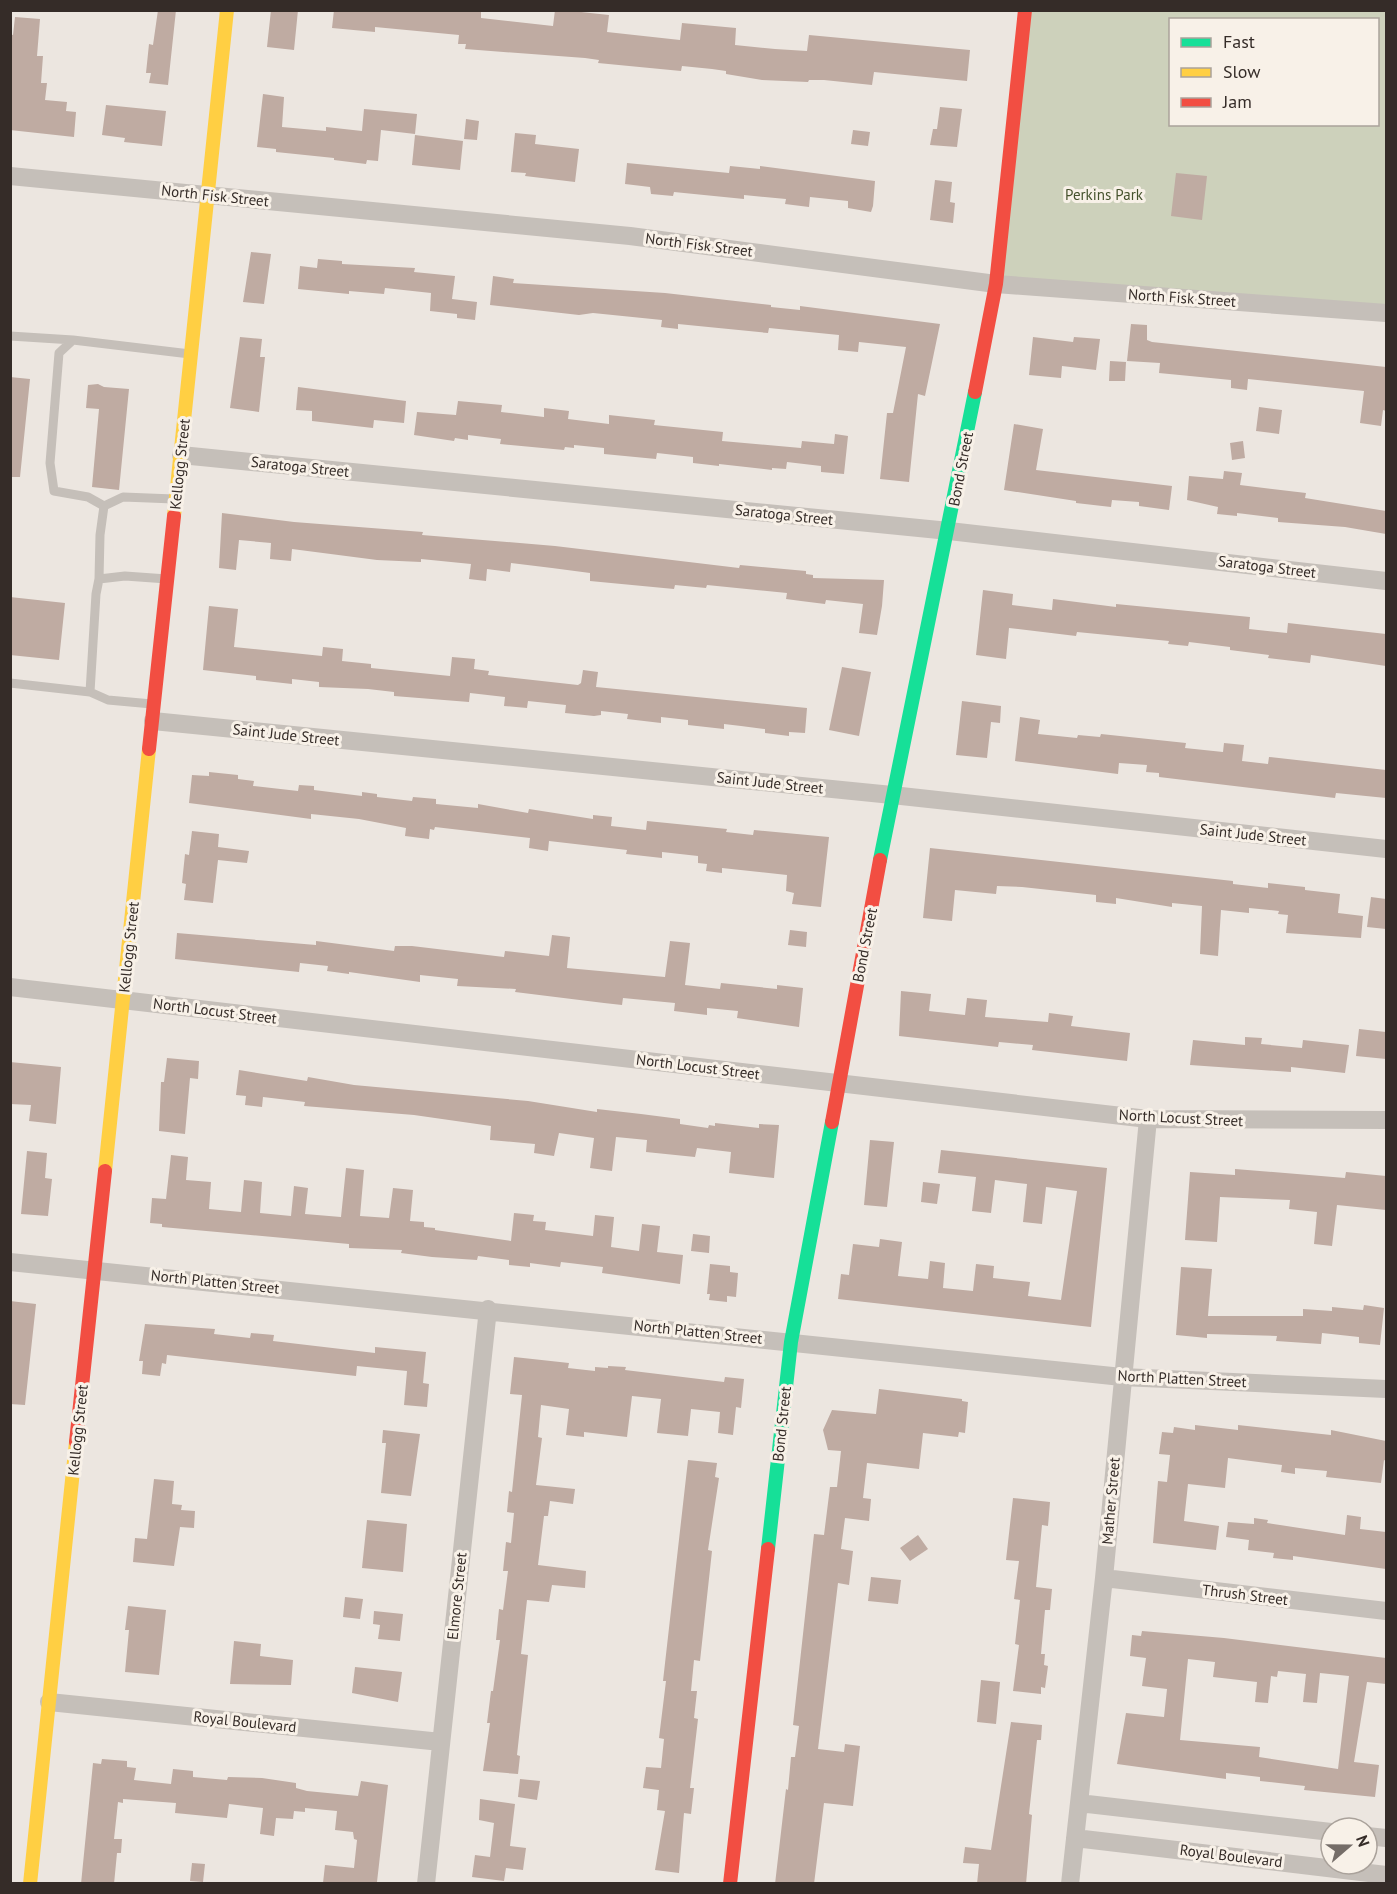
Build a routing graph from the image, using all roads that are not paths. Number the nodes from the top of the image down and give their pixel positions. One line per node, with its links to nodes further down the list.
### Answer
1 (227, 10): 4 (street, Kellogg Street)
2 (1025, 10): 5 (street, Bond Street)
3 (10, 176): 4 (street, North Fisk Street)
4 (207, 195): 5 (street, North Fisk Street); 9 (street, Kellogg Street)
5 (996, 284): 6 (street, North Fisk Street); 13 (street, Bond Street)
6 (1386, 313)
7 (10, 336): 8 (lane)
8 (73, 340): 9 (lane); 12 (lane)
9 (191, 354): 10 (street, Kellogg Street)
10 (181, 455): 11 (street, Kellogg Street); 13 (street, Saratoga Street)
11 (176, 500): 12 (lane); 15 (street, Kellogg Street)
12 (104, 506): 14 (lane)
13 (949, 531): 16 (street, Saratoga Street); 20 (street, Bond Street)
14 (99, 579): 15 (lane); 18 (lane)
15 (168, 579): 19 (street, Kellogg Street)
16 (1386, 581)
17 (10, 683): 18 (lane)
18 (90, 692): 19 (lane)
19 (154, 713): 20 (street, Saint Jude Street); 23 (street, Kellogg Street)
20 (892, 795): 21 (street, Saint Jude Street); 24 (street, Bond Street)
21 (1386, 849)
22 (10, 987): 23 (street, North Locust Street)
23 (124, 1000): 24 (street, North Locust Street); 28 (street, Kellogg Street)
24 (839, 1083): 25 (street, North Locust Street); 30 (street, Bond Street)
25 (1148, 1119): 26 (street, North Locust Street); 31 (street, Mather Street)
26 (1386, 1120)
27 (10, 1262): 28 (street, North Platten Street)
28 (96, 1270): 29 (street, North Platten Street); 35 (street, Kellogg Street)
29 (488, 1309): 30 (street, North Platten Street); 36 (street, Elmore Street)
30 (791, 1342): 31 (street, North Platten Street); 43 (street, Bond Street)
31 (1122, 1377): 32 (street, North Platten Street); 33 (street, Mather Street)
32 (1386, 1389)
33 (1104, 1578): 34 (street, Thrush Street); 37 (street, Mather Street)
34 (1386, 1611)
35 (50, 1702): 36 (street, Royal Boulevard); 41 (street, Kellogg Street)
36 (441, 1742): 42 (street, Elmore Street)
37 (1079, 1803): 38 (street); 39 (street, Mather Street)
38 (1319, 1831)
39 (1075, 1838): 40 (street, Royal Boulevard); 44 (street, Mather Street)
40 (1386, 1875)
41 (30, 1884)
42 (426, 1884)
43 (730, 1884)
44 (1070, 1884)

